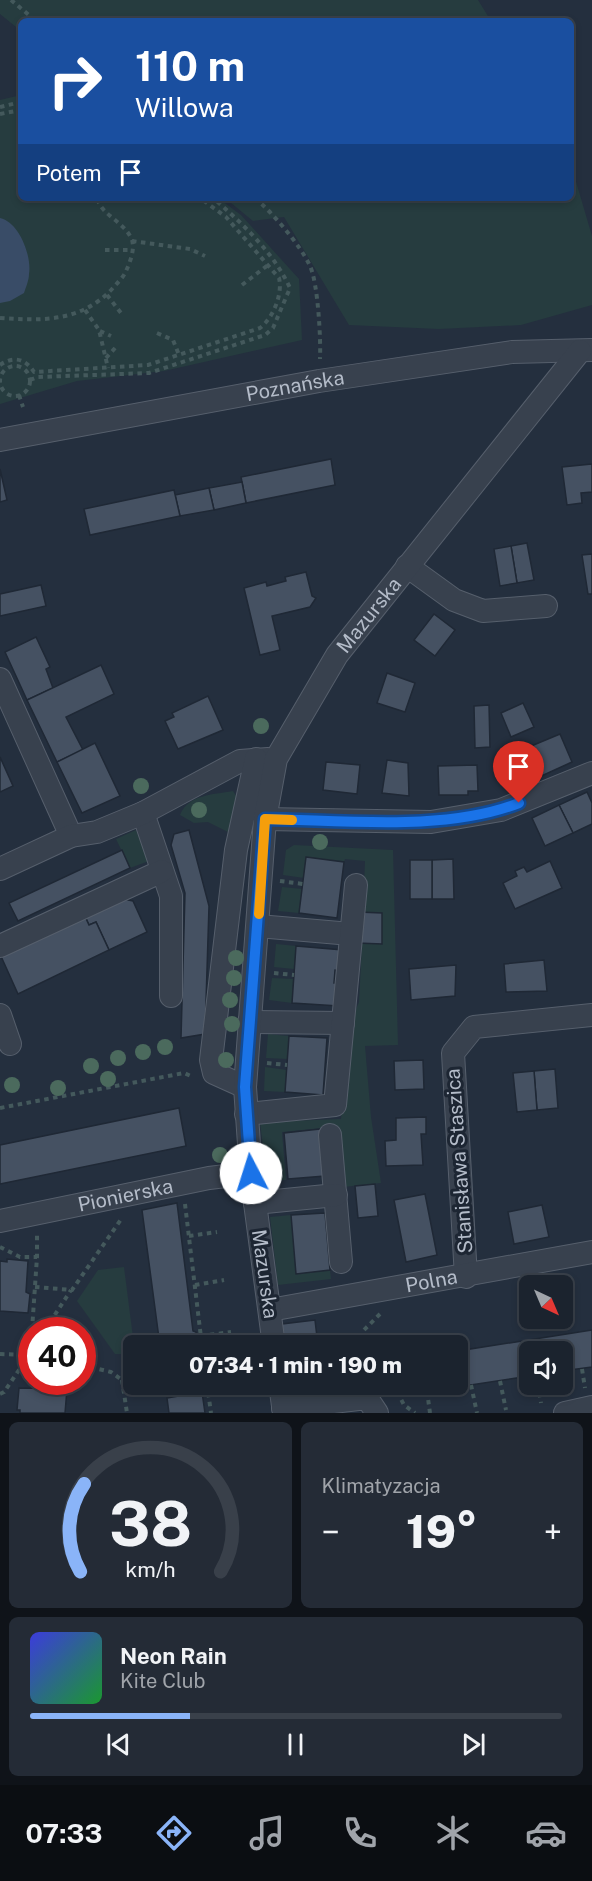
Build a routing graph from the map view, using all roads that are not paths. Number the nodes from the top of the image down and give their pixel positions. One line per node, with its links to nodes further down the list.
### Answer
1 (586, 350): 2 (street, Poznańska); 3 (street, Mazurska)
2 (0, 440)
3 (407, 566): 4 (street); 6 (street, Mazurska)
4 (546, 606)
5 (0, 679): 10 (street)
6 (266, 759): 8 (street); 9 (street, Mazurska); 23 (street)
7 (592, 773): 9 (street)
8 (142, 813): 10 (street); 12 (street)
9 (265, 819): 14 (street, Mazurska)
10 (71, 836): 11 (street)
11 (0, 869)
12 (162, 871): 16 (street); 17 (street)
13 (356, 885): 15 (street)
14 (258, 926): 15 (street); 20 (street, Mazurska)
15 (351, 934): 21 (street)
16 (0, 946)
17 (171, 996)
18 (0, 1015): 22 (street)
19 (592, 1015): 32 (street, Stanisława Staszica)
20 (249, 1022): 21 (street); 23 (street, Mazurska)
21 (343, 1023): 24 (street)
22 (10, 1044)
23 (245, 1087): 24 (street, Mazurska)
24 (246, 1114): 26 (street, Mazurska)
25 (330, 1135): 27 (street)
26 (251, 1173): 28 (street, Mazurska); 29 (street, Pionierska)
27 (336, 1195): 28 (street, Mazurska); 31 (street)
28 (255, 1203): 33 (street, Mazurska)
29 (0, 1221)
30 (592, 1252): 32 (street, Polna)
31 (341, 1262)
32 (466, 1277): 33 (street, Polna)
33 (270, 1310): 34 (street, Mazurska)
34 (273, 1335)
35 (282, 1395): 37 (street)
36 (589, 1402): 39 (street)
37 (284, 1411): 38 (street)
38 (377, 1413)
39 (565, 1413)

